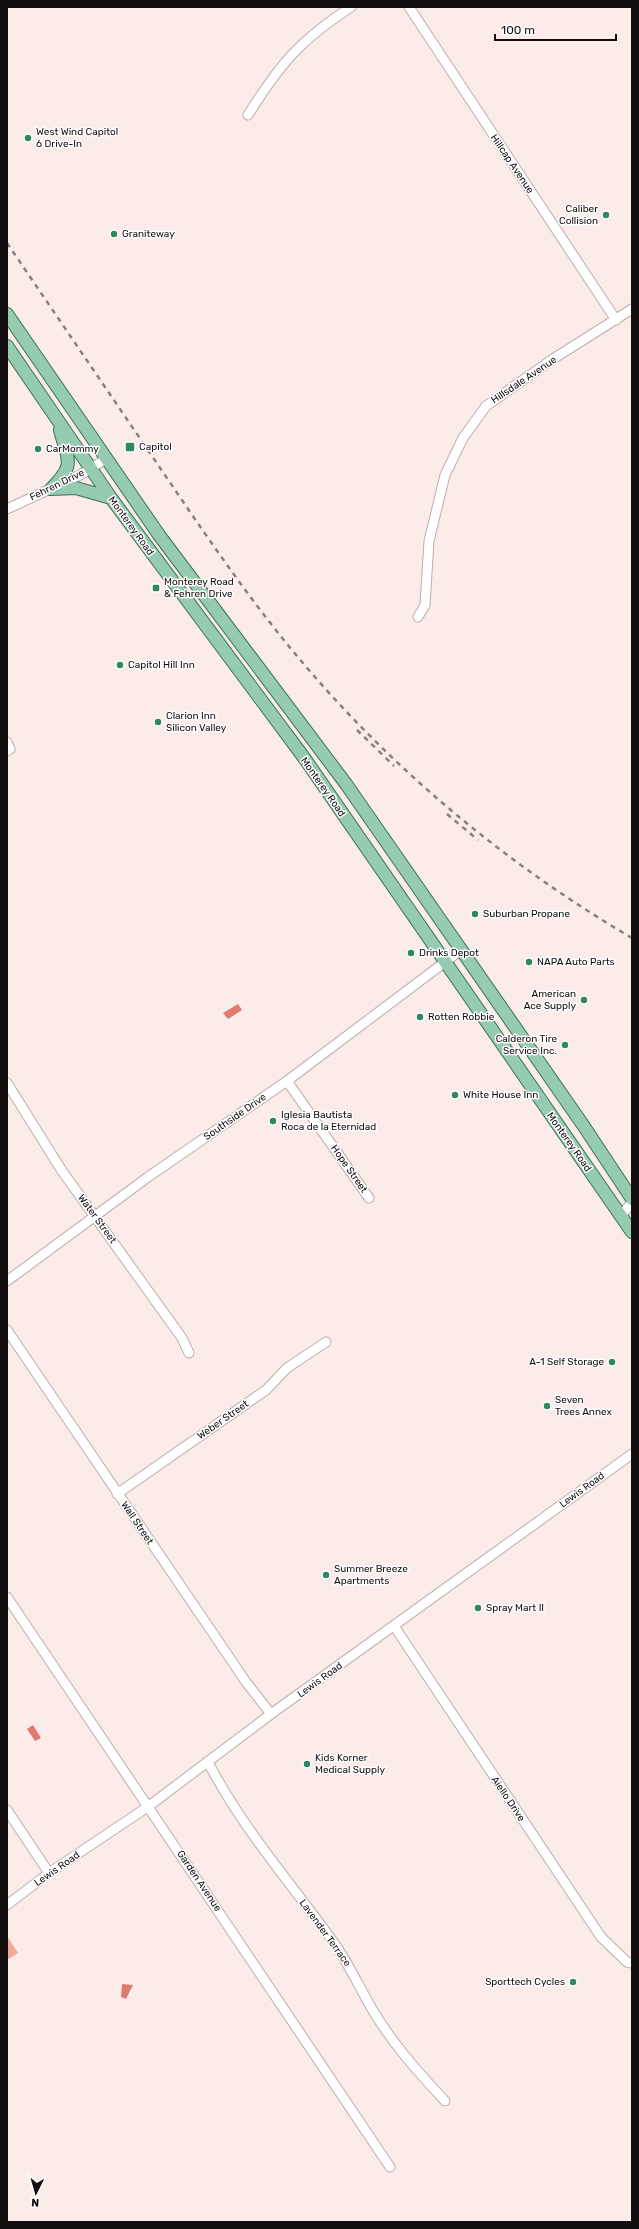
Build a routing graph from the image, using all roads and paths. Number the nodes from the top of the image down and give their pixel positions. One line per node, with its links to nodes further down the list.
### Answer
1 (351, 7): 3 (street)
2 (410, 7): 6 (street, Hillcap Avenue)
3 (248, 115)
4 (632, 309): 6 (street, Hillsdale Avenue)
5 (7, 314): 9 (main road, Monterey Road)
6 (616, 320): 14 (street, Hillsdale Avenue)
7 (7, 346): 8 (main road, Monterey Road)
8 (59, 423): 10 (main road, Monterey Road); 11 (main road)
9 (106, 459): 10 (street, Fehren Drive); 15 (main road, Monterey Road)
10 (91, 468): 11 (street, Fehren Drive); 12 (main road, Monterey Road)
11 (51, 489): 12 (main road); 13 (street, Fehren Drive)
12 (111, 498): 16 (main road, Monterey Road)
13 (7, 509)
14 (418, 617)
15 (299, 720): 16 (main road); 17 (main road, Monterey Road)
16 (284, 732): 18 (main road, Monterey Road)
17 (461, 950): 18 (street, Southside Drive); 22 (main road, Monterey Road)
18 (444, 961): 19 (street, Southside Drive); 25 (main road, Monterey Road)
19 (287, 1081): 21 (street, Hope Street); 24 (street, Southside Drive)
20 (7, 1083): 24 (street, Water Street)
21 (369, 1198)
22 (632, 1199)
23 (632, 1202): 25 (street)
24 (96, 1216): 27 (street, Southside Drive); 30 (street, Water Street)
25 (622, 1216): 26 (main road, Monterey Road)
26 (632, 1232)
27 (7, 1281)
28 (7, 1330): 32 (street, Wall Street)
29 (326, 1342): 32 (street, Weber Street)
30 (189, 1353)
31 (632, 1454): 34 (street, Lewis Road)
32 (117, 1494): 35 (street, Wall Street)
33 (7, 1597): 37 (street, Garden Avenue)
34 (394, 1626): 35 (street, Lewis Road); 41 (street, Aiello Drive)
35 (271, 1714): 36 (street, Lewis Road)
36 (208, 1762): 37 (street, Lewis Road); 42 (street, Lavender Terrace)
37 (149, 1806): 39 (street, Lewis Road); 43 (street, Garden Avenue)
38 (7, 1810): 39 (street)
39 (49, 1873): 40 (street, Lewis Road)
40 (7, 1905)
41 (632, 1963)
42 (445, 2101)
43 (390, 2167)

